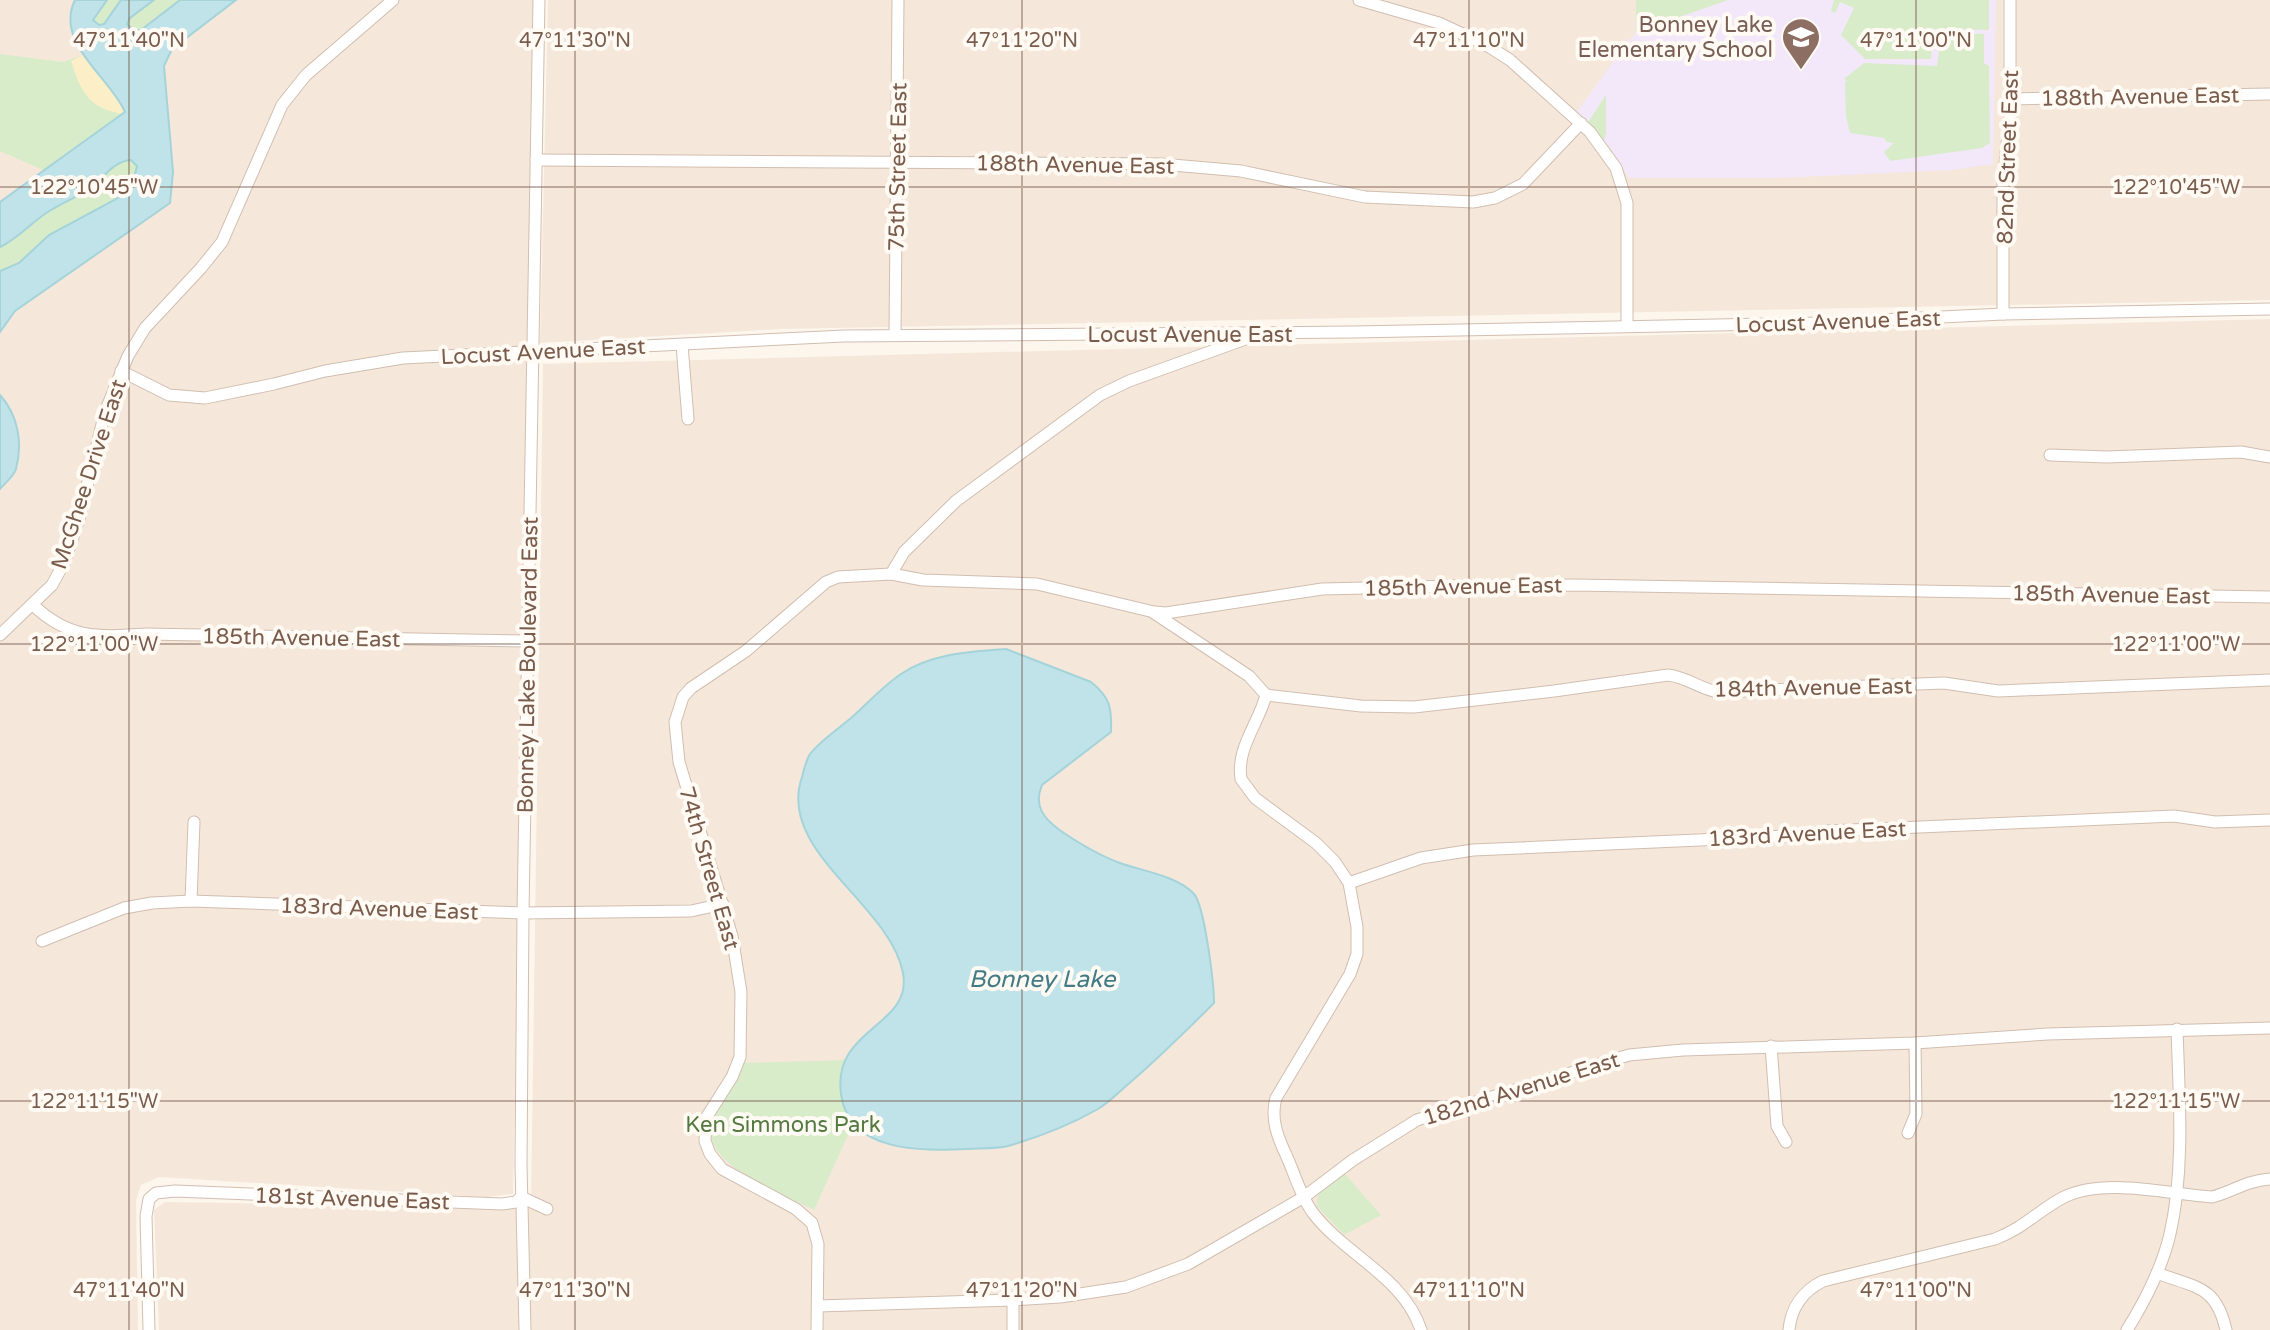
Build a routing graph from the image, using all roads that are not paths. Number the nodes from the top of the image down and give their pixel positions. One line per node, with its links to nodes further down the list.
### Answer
1 (393, 0): 18 (street, McGhee Drive East)
2 (539, 0): 9 (street, Bonney Lake Boulevard East)
3 (898, 0): 10 (street, 75th Street East)
4 (1359, 0): 8 (street)
5 (2010, 0): 7 (street, 82nd Street East)
6 (2270, 94): 7 (street, 188th Avenue East)
7 (2010, 99): 12 (street, 82nd Street East)
8 (1581, 123): 10 (street, 188th Avenue East); 13 (street)
9 (536, 160): 10 (street, 188th Avenue East); 17 (street, Bonney Lake Boulevard East)
10 (897, 163): 15 (street, 75th Street East)
11 (2270, 309): 12 (street, Locust Avenue East)
12 (2003, 314): 13 (street, Locust Avenue East)
13 (1627, 326): 14 (street, Locust Avenue East)
14 (1259, 334): 15 (street, Locust Avenue East); 22 (street)
15 (895, 335): 16 (street, Locust Avenue East)
16 (682, 345): 17 (street, Locust Avenue East); 19 (street)
17 (533, 352): 18 (street, Locust Avenue East); 27 (street, Bonney Lake Boulevard East)
18 (121, 371): 24 (street, McGhee Drive East)
19 (688, 419)
20 (2050, 455): 21 (street)
21 (2270, 457)
22 (891, 574): 25 (street, 185th Avenue East); 29 (street, 185th Avenue East)
23 (2270, 597): 25 (street, 185th Avenue East)
24 (33, 605): 26 (street); 27 (street, 185th Avenue East)
25 (1154, 612): 30 (street)
26 (0, 635)
27 (527, 641): 36 (street, Bonney Lake Boulevard East)
28 (2270, 680): 30 (street, 184th Avenue East)
29 (699, 684): 35 (street, 74th Street East)
30 (1266, 695): 33 (street)
31 (2270, 820): 33 (street, 183rd Avenue East)
32 (194, 822): 34 (street)
33 (1349, 883): 47 (street)
34 (191, 901): 36 (street, 183rd Avenue East); 37 (street, 183rd Avenue East)
35 (723, 904): 36 (street, 183rd Avenue East); 51 (street, 74th Street East)
36 (523, 913): 46 (street, Bonney Lake Boulevard East)
37 (42, 941)
38 (2270, 1028): 39 (street, 182nd Avenue East)
39 (2177, 1029): 40 (street, 182nd Avenue East); 45 (street)
40 (1915, 1043): 41 (street, 182nd Avenue East); 42 (street)
41 (1771, 1046): 43 (street); 47 (street, 182nd Avenue East)
42 (1908, 1133)
43 (1786, 1142)
44 (2270, 1179): 45 (street)
45 (2176, 1194): 49 (street); 57 (street)
46 (521, 1197): 48 (street); 52 (street, 181st Avenue East); 53 (street, Bonney Lake Boulevard East)
47 (1304, 1197): 50 (street, 182nd Avenue East); 56 (street)
48 (547, 1209)
49 (2157, 1273): 58 (street); 59 (street)
50 (1013, 1300): 51 (street, 182nd Avenue East); 55 (street)
51 (818, 1306): 54 (street, 74th Street East)
52 (149, 1330)
53 (525, 1330)
54 (817, 1330)
55 (1013, 1330)
56 (1421, 1330)
57 (1789, 1330)
58 (2127, 1330)
59 (2226, 1330)

